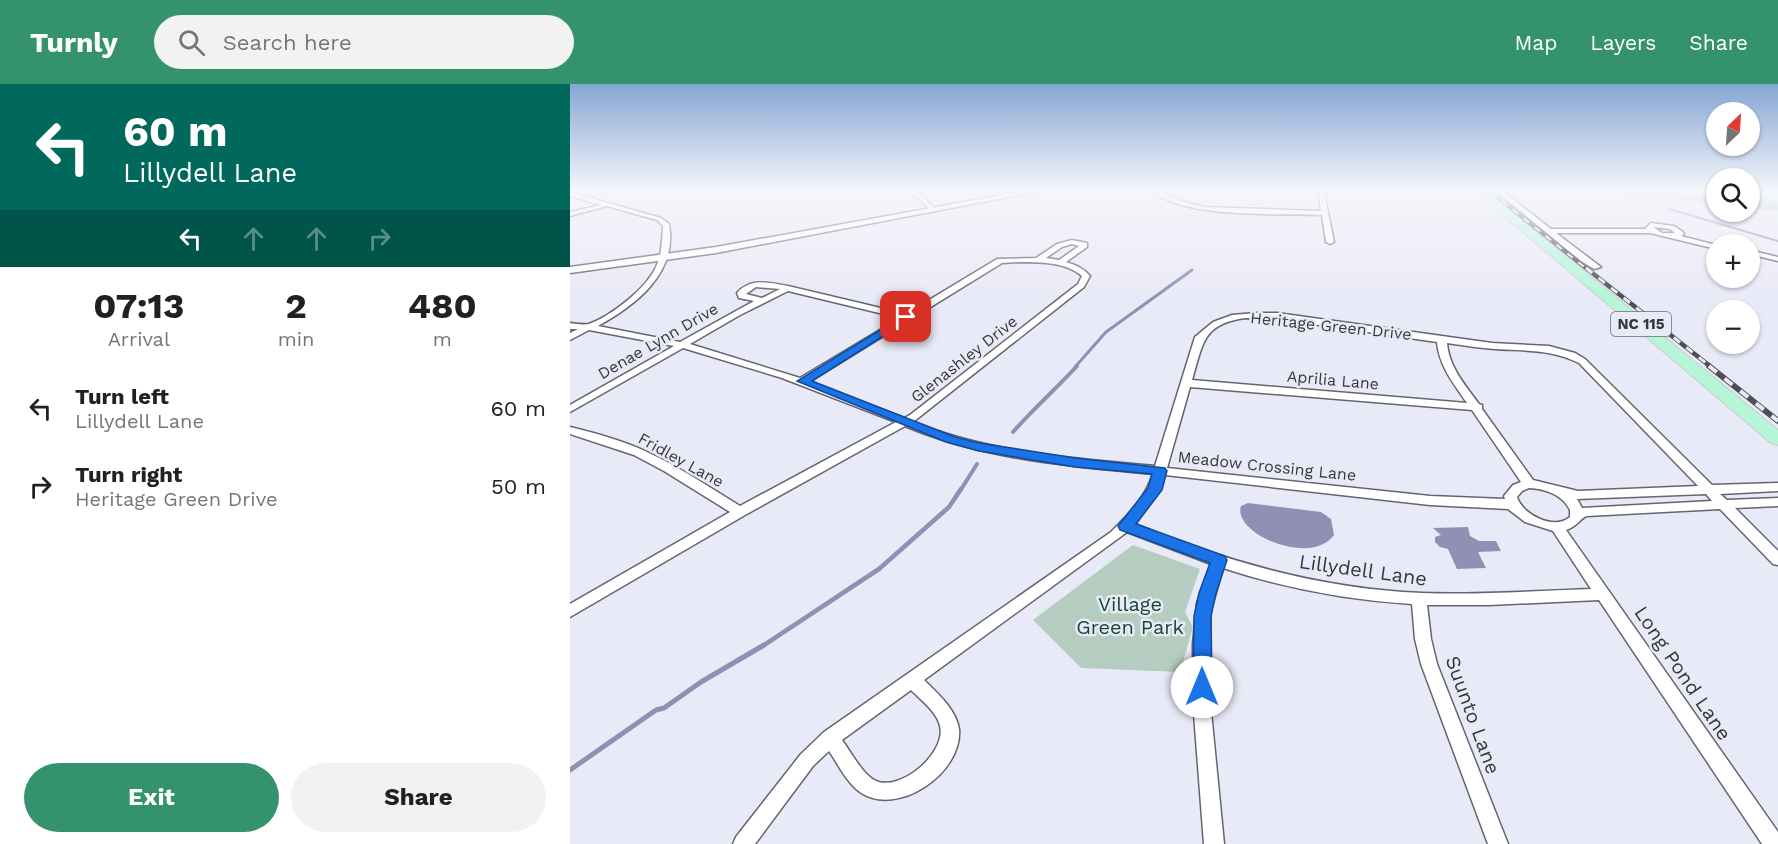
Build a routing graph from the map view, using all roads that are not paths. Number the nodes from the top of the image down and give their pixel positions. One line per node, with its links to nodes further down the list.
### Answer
1 (666, 227): 12 (street)
2 (840, 227): 12 (street)
3 (1327, 227): 9 (street)
4 (1524, 227): 32 (main road, NC 115)
5 (1545, 227): 8 (street)
6 (1649, 227): 8 (street)
7 (1668, 227): 10 (street)
8 (1550, 231): 16 (street)
9 (1330, 242)
10 (1706, 244)
11 (1760, 255): 13 (street)
12 (663, 258): 17 (street); 22 (street)
13 (1778, 259)
14 (1038, 260): 15 (street, Glenashley Drive); 15 (street); 20 (street, Glenashley Drive)
15 (1059, 264): 30 (street, Glenashley Drive)
16 (1597, 267)
17 (570, 270)
18 (788, 288): 19 (street, Denae Lynn Drive); 19 (street); 20 (street)
19 (761, 300): 25 (street, Denae Lynn Drive)
20 (906, 317): 26 (street, Glenashley Drive)
21 (570, 326): 22 (street, Meadow Crossing Lane)
22 (588, 327): 23 (street); 25 (street, Meadow Crossing Lane)
23 (570, 337)
24 (1442, 339): 27 (street, Heritage Green Drive); 28 (street); 36 (street, Heritage Green Drive)
25 (682, 344): 26 (street, Meadow Crossing Lane); 29 (street, Denae Lynn Drive)
26 (803, 381): 30 (street, Meadow Crossing Lane)
27 (1185, 383): 28 (street, Aprilia Lane); 33 (street, Heritage Green Drive)
28 (1478, 407): 34 (street)
29 (570, 409)
30 (905, 422): 33 (street, Meadow Crossing Lane); 41 (street, Glenashley Drive)
31 (570, 430): 41 (street, Fridley Lane)
32 (1778, 439)
33 (1160, 471): 40 (street, Meadow Crossing Lane); 43 (street, Heritage Green Drive)
34 (1529, 484): 37 (street); 40 (street)
35 (1778, 487): 36 (street)
36 (1710, 490): 37 (street); 39 (street, Heritage Green Drive)
37 (1560, 492): 42 (street)
38 (1778, 502): 39 (street)
39 (1724, 503): 42 (street); 46 (street, Heritage Green Drive)
40 (1513, 505): 44 (street)
41 (740, 512): 49 (street, Glenashley Drive)
42 (1577, 514): 44 (street)
43 (1126, 526): 45 (street, Lillydell Lane); 50 (street, Heritage Green Drive)
44 (1557, 526): 47 (street, Long Pond Lane)
45 (1219, 560): 48 (street, Lillydell Lane); 53 (street)
46 (1778, 560)
47 (1603, 594): 48 (street, Lillydell Lane); 55 (street, Long Pond Lane)
48 (1419, 599): 54 (street, Suunto Lane)
49 (570, 610)
50 (912, 679): 51 (street, Heritage Green Drive); 51 (street)
51 (830, 738): 52 (street, Heritage Green Drive)
52 (743, 844)
53 (1214, 844)
54 (1498, 844)
55 (1774, 844)

